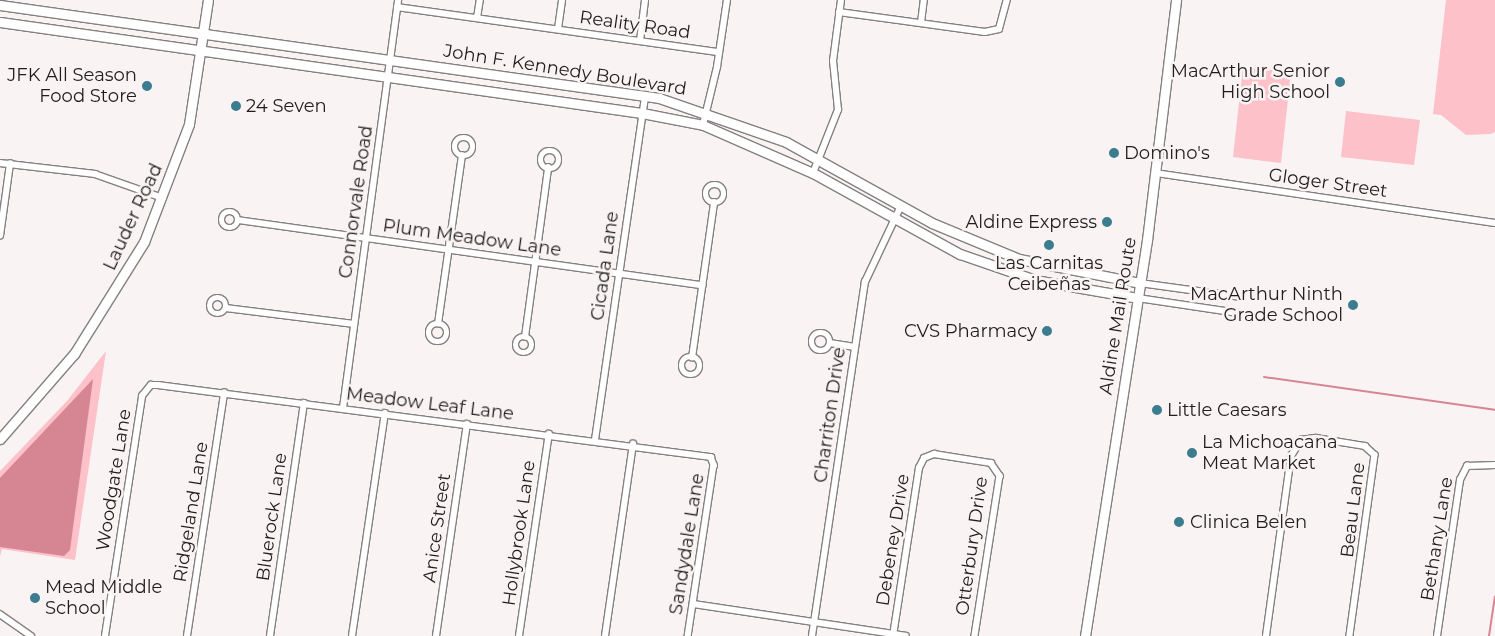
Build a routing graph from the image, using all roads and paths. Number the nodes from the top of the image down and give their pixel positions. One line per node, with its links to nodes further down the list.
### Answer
1 (208, 0): 18 (main road, Lauder Road)
2 (398, 0): 12 (street, Connorvale Road)
3 (480, 0): 14 (street)
4 (562, 0): 17 (street)
5 (645, 0): 19 (street)
6 (726, 0): 21 (street)
7 (841, 0): 13 (street)
8 (924, 0): 16 (street)
9 (1007, 0): 16 (street)
10 (1176, 0): 34 (main road, Aldine Mail Route)
11 (0, 5): 18 (main road, John F. Kennedy Boulevard)
12 (397, 7): 14 (street, Reality Road); 22 (street, Connorvale Road)
13 (839, 12): 16 (street); 29 (street)
14 (477, 18): 17 (street, Reality Road)
15 (0, 22): 20 (main road, John F. Kennedy Boulevard)
16 (921, 23)
17 (558, 29): 19 (street, Reality Road)
18 (204, 34): 20 (main road, Lauder Road); 22 (main road, John F. Kennedy Boulevard)
19 (640, 40): 21 (street, Reality Road)
20 (202, 51): 23 (main road, John F. Kennedy Boulevard); 35 (main road, Lauder Road)
21 (719, 52): 25 (street)
22 (390, 60): 23 (street, Connorvale Road); 24 (main road, John F. Kennedy Boulevard)
23 (388, 76): 26 (main road, John F. Kennedy Boulevard); 42 (street, Connorvale Road)
24 (645, 96): 25 (main road, John F. Kennedy Boulevard); 26 (street, Cicada Lane)
25 (707, 112): 27 (street); 29 (main road, John F. Kennedy Boulevard)
26 (642, 113): 27 (main road, John F. Kennedy Boulevard); 47 (street, Cicada Lane)
27 (703, 126): 33 (main road, John F. Kennedy Boulevard)
28 (462, 156): 43 (street)
29 (822, 158): 33 (street); 37 (main road, John F. Kennedy Boulevard)
30 (0, 163): 31 (street)
31 (10, 164): 35 (street); 41 (street)
32 (548, 168): 45 (street)
33 (813, 173): 39 (main road, John F. Kennedy Boulevard)
34 (1156, 174): 40 (street, Gloger Street); 48 (main road, Aldine Mail Route)
35 (163, 198): 67 (main road, Lauder Road)
36 (714, 203): 49 (street)
37 (901, 206): 39 (street, Charriton Drive); 44 (main road, John F. Kennedy Boulevard)
38 (238, 220): 42 (street, Plum Meadow Lane)
39 (894, 220): 46 (main road, John F. Kennedy Boulevard); 58 (street, Charriton Drive)
40 (1495, 223)
41 (0, 236)
42 (366, 238): 43 (street, Plum Meadow Lane); 54 (street, Connorvale Road)
43 (449, 250): 45 (street, Plum Meadow Lane); 55 (street)
44 (1019, 259): 46 (main road); 48 (main road, John F. Kennedy Boulevard)
45 (535, 262): 47 (street, Plum Meadow Lane); 56 (street)
46 (1013, 273): 51 (main road, John F. Kennedy Boulevard)
47 (619, 274): 49 (street, Plum Meadow Lane); 68 (street, Cicada Lane)
48 (1140, 283): 50 (street, John F. Kennedy Boulevard); 51 (main road, Aldine Mail Route)
49 (702, 285): 59 (street)
50 (1241, 297)
51 (1138, 298): 53 (street, John F. Kennedy Boulevard); 89 (main road, Aldine Mail Route)
52 (226, 308): 54 (street)
53 (1238, 313)
54 (354, 324): 63 (street, Connorvale Road)
55 (438, 324)
56 (525, 337)
57 (830, 343): 58 (street)
58 (855, 347): 75 (street, Charriton Drive)
59 (692, 358)
60 (145, 389): 61 (street, Meadow Leaf Lane); 78 (street, Woodgate Lane)
61 (224, 393): 62 (street, Meadow Leaf Lane); 79 (street, Ridgeland Lane)
62 (304, 403): 63 (street, Meadow Leaf Lane); 80 (street, Bluerock Lane)
63 (343, 408): 64 (street, Meadow Leaf Lane)
64 (385, 413): 65 (street, Meadow Leaf Lane); 81 (street)
65 (467, 424): 66 (street, Meadow Leaf Lane); 82 (street, Anice Street)
66 (549, 434): 68 (street, Meadow Leaf Lane); 83 (street, Hollybrook Lane)
67 (0, 439)
68 (595, 440): 69 (street, Meadow Leaf Lane)
69 (633, 444): 70 (street, Meadow Leaf Lane); 84 (street)
70 (712, 457): 73 (street, Sandydale Lane)
71 (961, 458): 76 (street, Debeney Drive); 88 (street, Otterbury Drive)
72 (1495, 465): 92 (street, Bethany Lane)
73 (693, 604): 75 (street); 85 (street, Sandydale Lane)
74 (0, 614): 77 (street)
75 (815, 621): 76 (street); 86 (street, Charriton Drive)
76 (893, 635): 87 (street)
77 (31, 636)
78 (105, 636)
79 (187, 636)
80 (270, 636)
81 (352, 636)
82 (436, 636)
83 (519, 636)
84 (605, 636)
85 (688, 636)
86 (812, 636)
87 (906, 636)
88 (975, 636)
89 (1085, 636)
90 (1266, 636): 91 (street, Beau Lane)
91 (1350, 636)
92 (1437, 636)

